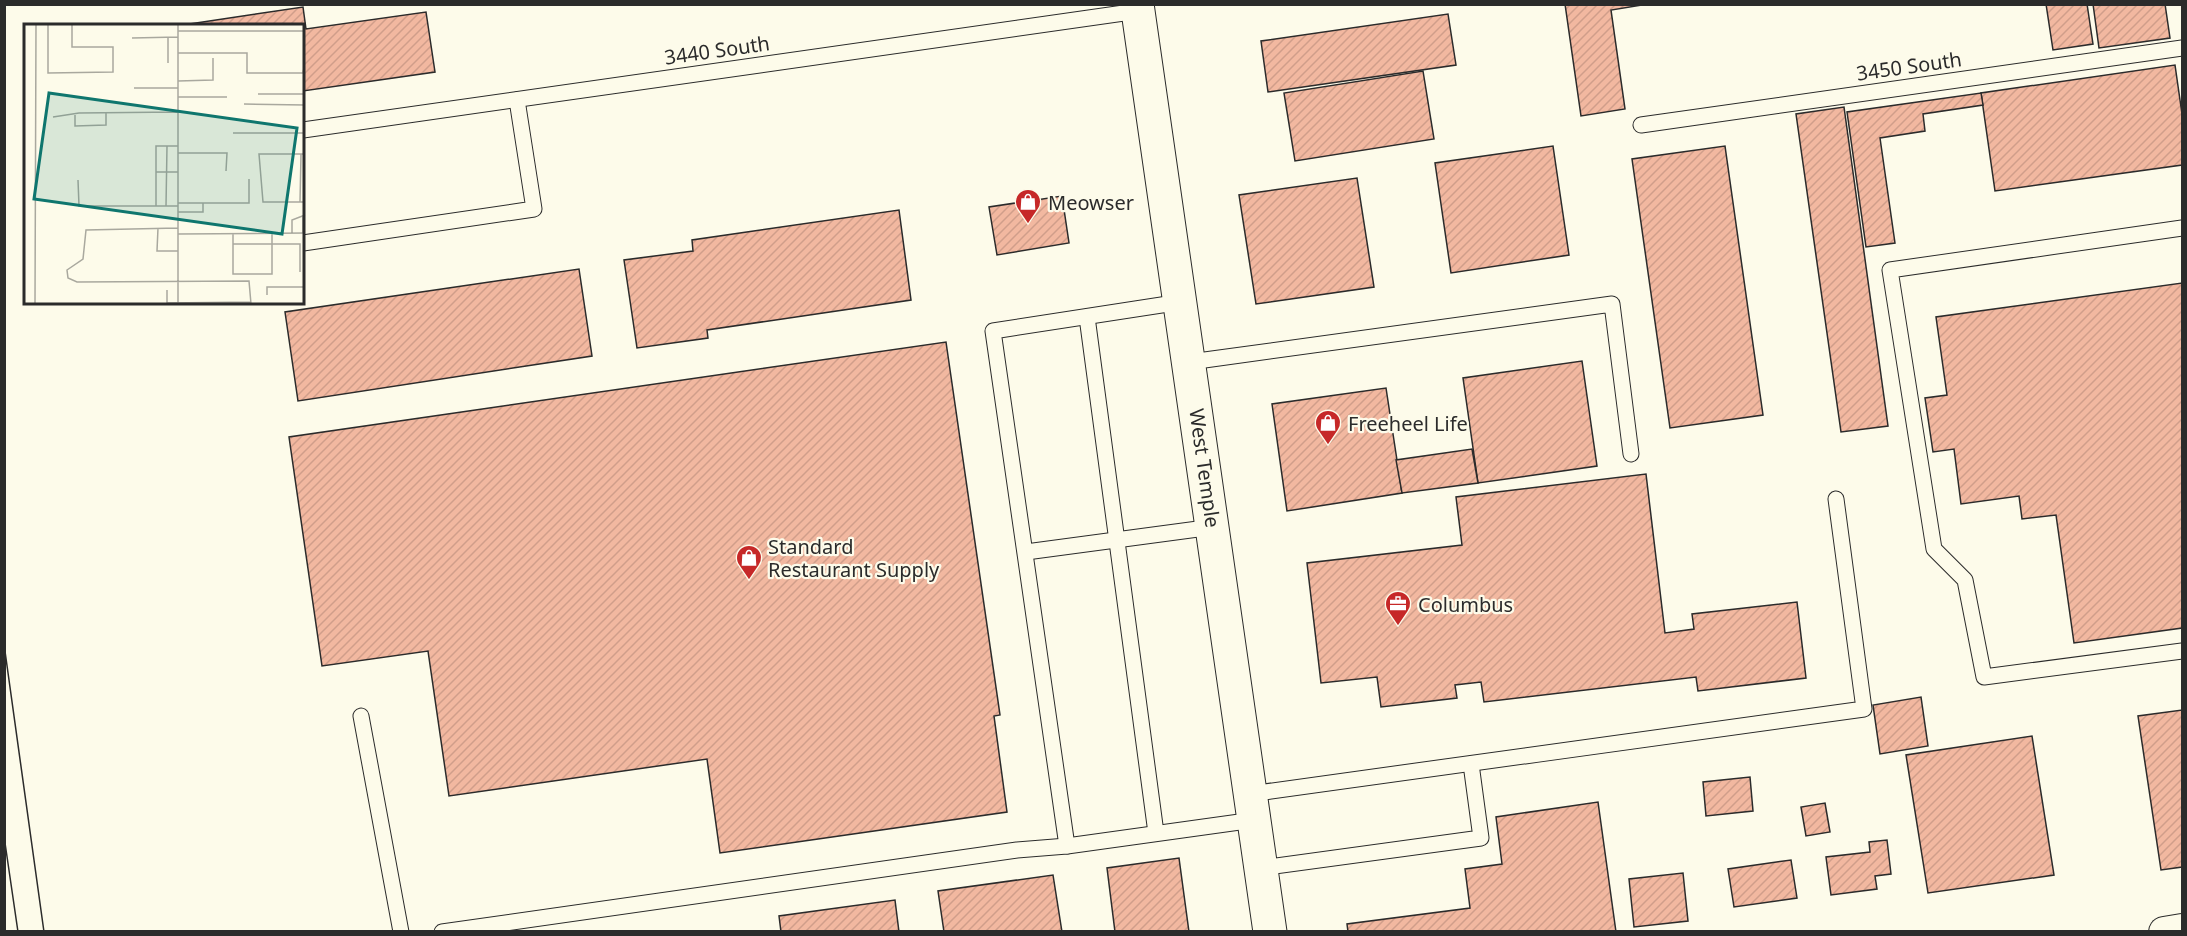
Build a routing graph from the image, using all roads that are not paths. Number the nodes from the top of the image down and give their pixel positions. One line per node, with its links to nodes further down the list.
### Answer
1 (1138, 8): 3 (lane, 3440 South); 8 (street, West Temple)
2 (2182, 48): 4 (lane, 3450 South)
3 (517, 100): 5 (lane, 3440 South); 7 (lane)
4 (1641, 125)
5 (304, 130)
6 (2182, 228): 16 (lane)
7 (304, 243)
8 (1181, 302): 9 (lane); 10 (street, West Temple)
9 (1087, 317): 14 (lane); 15 (lane)
10 (1190, 362): 11 (lane); 13 (street, West Temple)
11 (1631, 454)
12 (1836, 499): 18 (lane)
13 (1214, 527): 14 (lane); 19 (street, West Temple)
14 (1117, 540): 15 (lane); 20 (lane)
15 (1026, 552): 21 (lane)
16 (2182, 651)
17 (361, 716): 24 (lane)
18 (1471, 764): 19 (lane); 22 (lane)
19 (1252, 807): 20 (lane); 22 (street, West Temple)
20 (1156, 833): 21 (lane)
21 (1067, 846): 25 (lane)
22 (1261, 868): 26 (street, West Temple)
23 (2182, 929): 27 (street)
24 (401, 932)
25 (442, 932)
26 (1270, 932)
27 (2164, 932)

